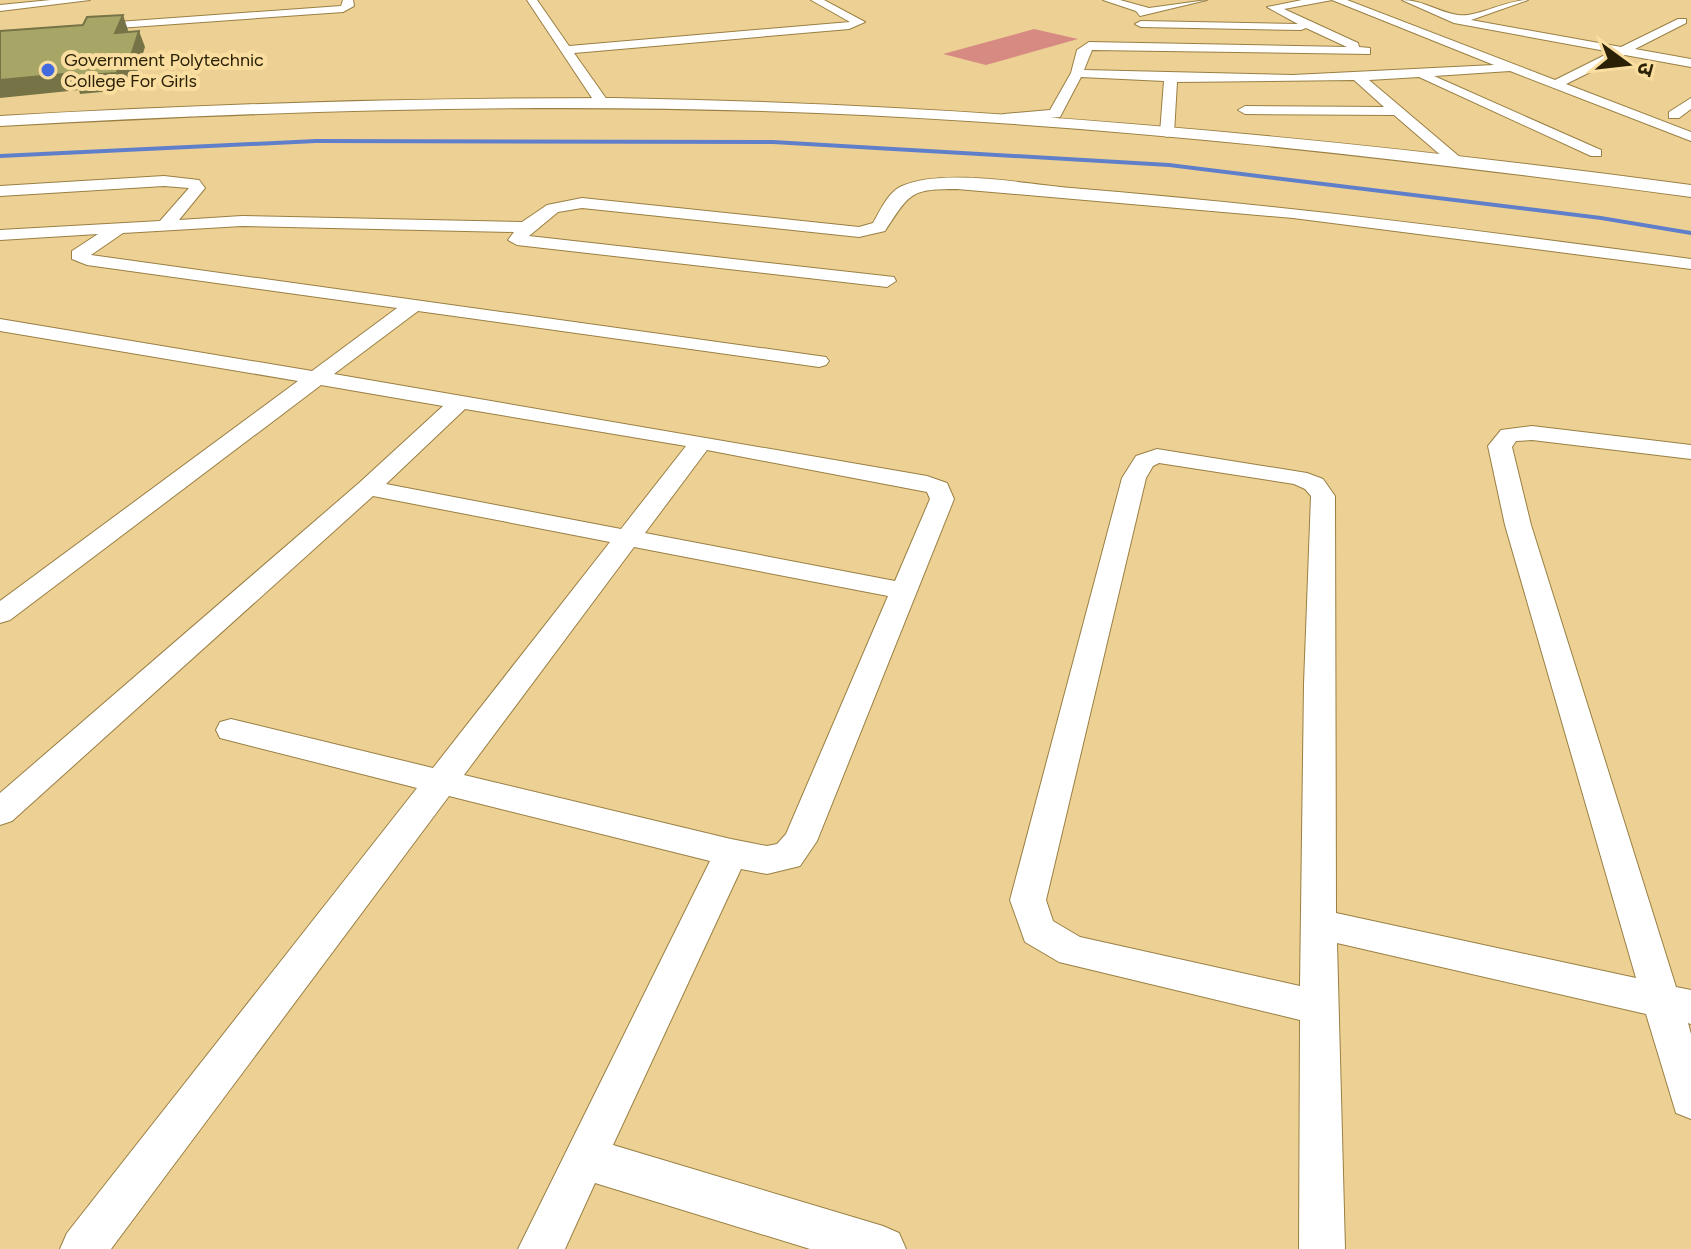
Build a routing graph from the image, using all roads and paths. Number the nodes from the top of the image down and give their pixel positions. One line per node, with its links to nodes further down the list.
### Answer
1 (39, 0): 13 (street)
2 (85, 0): 13 (street)
3 (348, 0): 20 (street)
4 (532, 0): 25 (street)
5 (816, 0): 25 (street)
6 (1108, 0): 14 (street)
7 (1202, 0): 14 (street)
8 (1327, 0): 19 (street)
9 (1363, 0): 12 (street)
10 (1407, 0): 16 (street)
11 (1523, 0): 16 (street)
12 (1341, 2): 21 (street)
13 (1, 9)
14 (1149, 11): 15 (street)
15 (1124, 16)
16 (1460, 20): 21 (street); 22 (street)
17 (1682, 21): 27 (street)
18 (1141, 24): 19 (street)
19 (1310, 27): 26 (street)
20 (80, 28)
21 (1424, 32): 29 (street)
22 (1548, 38): 23 (street); 27 (street)
23 (1519, 44)
24 (1504, 47): 29 (street)
25 (564, 50): 40 (street)
26 (1366, 51): 28 (street); 30 (street)
27 (1622, 51): 32 (street); 38 (street)
28 (1327, 52): 34 (street); 37 (street)
29 (1475, 54): 33 (street)
30 (1379, 57)
31 (1393, 63): 35 (street)
32 (1691, 63)
33 (1509, 68): 35 (street); 38 (street)
34 (1077, 73): 36 (street); 44 (street)
35 (1420, 74): 37 (street); 48 (street)
36 (1171, 79): 37 (street); 46 (street)
37 (1360, 79): 42 (street)
38 (1555, 85): 47 (street)
39 (1691, 102): 43 (street)
40 (603, 104): 44 (street); 45 (street)
41 (1245, 110): 42 (street)
42 (1399, 111): 49 (street)
43 (1674, 115)
44 (987, 118): 46 (street)
45 (0, 121)
46 (1167, 133): 49 (street)
47 (1691, 137)
48 (1596, 153)
49 (1456, 161): 51 (street)
50 (0, 191): 52 (street)
51 (1691, 191)
52 (166, 224): 53 (street); 54 (street)
53 (125, 226): 55 (street); 60 (street)
54 (526, 227): 58 (street); 59 (street)
55 (29, 232): 56 (street); 57 (street)
56 (0, 235)
57 (0, 246)
58 (1691, 264)
59 (887, 281)
60 (414, 305): 62 (street); 63 (street)
61 (0, 325): 63 (street)
62 (819, 361)
63 (316, 376): 64 (street); 70 (street)
64 (461, 401): 65 (street); 67 (street)
65 (701, 442): 68 (street); 69 (street)
66 (1691, 452): 76 (street)
67 (368, 488): 68 (street); 73 (street)
68 (627, 539): 69 (street); 72 (street)
69 (903, 591): 74 (street)
70 (0, 614)
71 (231, 730): 72 (street)
72 (439, 784): 74 (street); 80 (street)
73 (0, 812)
74 (731, 853): 79 (street)
75 (1319, 924): 76 (street); 77 (street); 77 (street)
76 (1677, 1004): 78 (street)
77 (1320, 1008): 83 (street)
78 (1691, 1099)
79 (584, 1158): 81 (street); 82 (street)
80 (83, 1249)
81 (541, 1249)
82 (883, 1249)
83 (1322, 1249)

